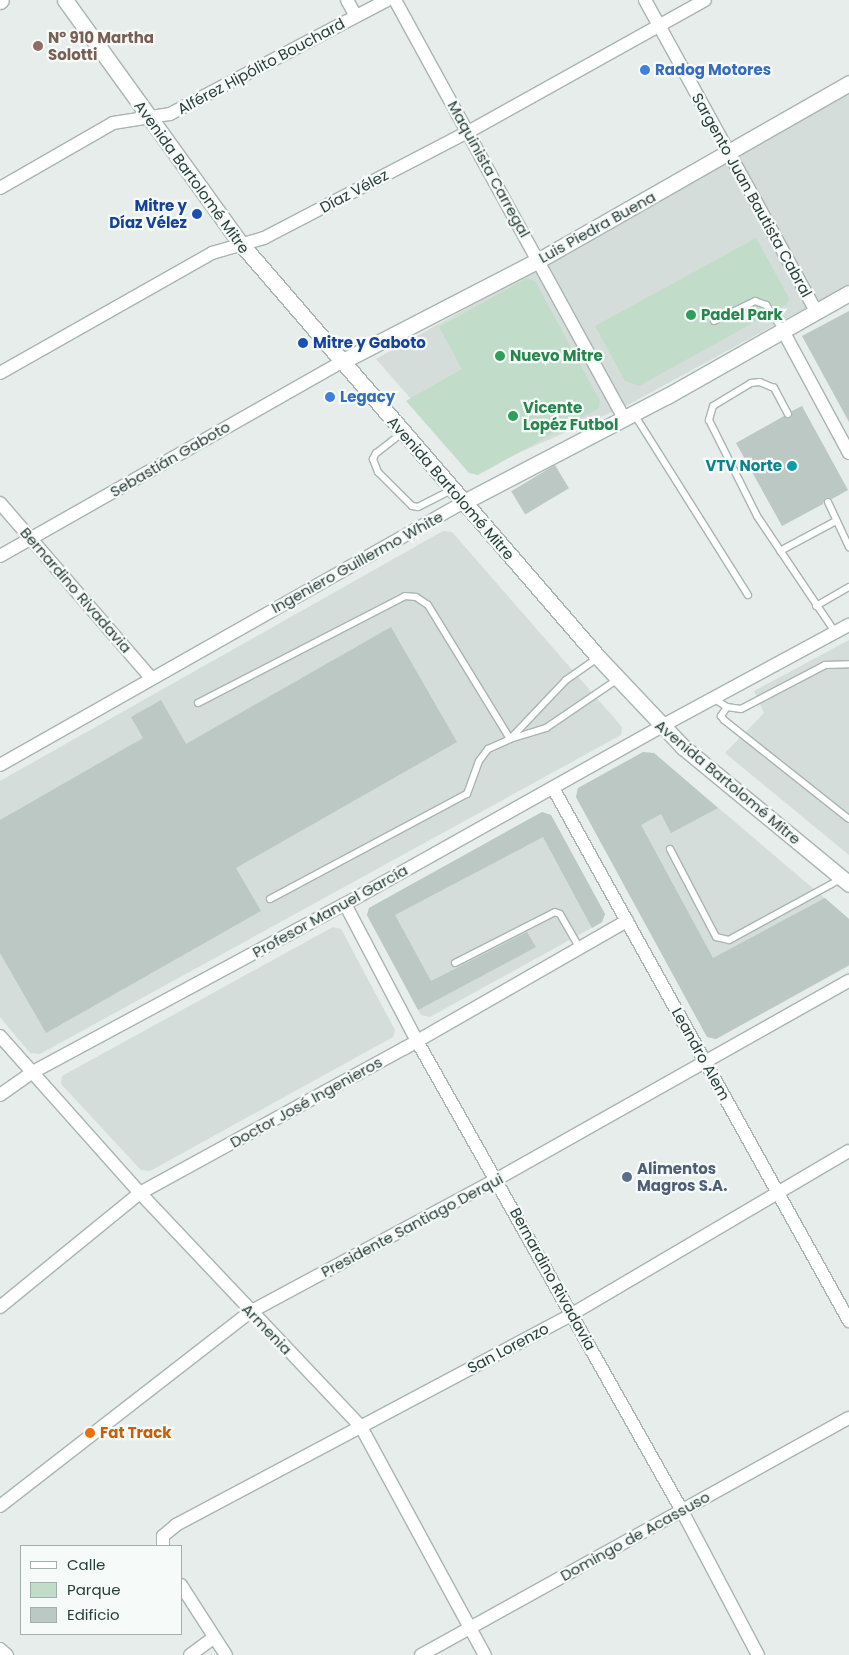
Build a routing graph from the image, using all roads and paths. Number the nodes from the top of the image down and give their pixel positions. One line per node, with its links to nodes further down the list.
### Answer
1 (65, 0): 10 (main road, Avenida Bartolomé Mitre)
2 (347, 0): 7 (street)
3 (387, 0): 7 (street, Alférez Hipólito Bouchard)
4 (395, 0): 11 (street, Maquinista Carregal)
5 (645, 0): 8 (street, Sargento Juan Bautista Cabral)
6 (704, 0): 8 (street, Díaz Vélez)
7 (356, 16): 10 (street, Alférez Hipólito Bouchard)
8 (660, 26): 11 (street, Díaz Vélez); 12 (street, Sargento Juan Bautista Cabral)
9 (849, 83): 12 (main road, Luis Piedra Buena)
10 (148, 118): 13 (street, Alférez Hipólito Bouchard); 14 (main road, Avenida Bartolomé Mitre)
11 (468, 132): 14 (street, Díaz Vélez); 15 (street, Maquinista Carregal)
12 (729, 152): 15 (main road, Luis Piedra Buena); 17 (street, Sargento Juan Bautista Cabral)
13 (0, 188)
14 (242, 245): 20 (main road, Avenida Bartolomé Mitre); 21 (street, Díaz Vélez)
15 (539, 260): 20 (main road, Luis Piedra Buena); 23 (street, Maquinista Carregal)
16 (849, 293): 17 (main road, Ingeniero Guillermo White)
17 (816, 311): 19 (main road, Ingeniero Guillermo White)
18 (714, 321): 19 (lane)
19 (782, 330): 23 (main road, Ingeniero Guillermo White); 25 (street)
20 (341, 362): 24 (main road, Avenida Bartolomé Mitre); 31 (street, Sebastián Gaboto)
21 (0, 373)
22 (788, 414): 33 (lane)
23 (629, 416): 27 (main road, Ingeniero Guillermo White); 36 (lane)
24 (402, 433): 26 (main road, Avenida Bartolomé Mitre); 26 (lane)
25 (849, 454)
26 (453, 489): 27 (main road, Avenida Bartolomé Mitre)
27 (464, 502): 40 (main road, Avenida Bartolomé Mitre); 42 (street, Ingeniero Guillermo White)
28 (828, 502): 30 (lane)
29 (0, 503): 31 (street, Bernardino Rivadavia)
30 (836, 521): 32 (lane); 33 (lane)
31 (32, 539): 34 (street, Sebastián Gaboto); 42 (street, Bernardino Rivadavia)
32 (849, 547)
33 (780, 551): 37 (lane)
34 (0, 556)
35 (849, 587): 37 (lane)
36 (748, 595)
37 (816, 606): 39 (lane)
38 (849, 625): 39 (street, Profesor Manuel García)
39 (835, 632): 44 (street, Profesor Manuel García)
40 (598, 657): 43 (main road, Avenida Bartolomé Mitre); 48 (lane)
41 (849, 664): 46 (lane)
42 (151, 678): 49 (street, Ingeniero Guillermo White)
43 (618, 679): 47 (main road, Avenida Bartolomé Mitre); 48 (lane)
44 (713, 698): 46 (lane); 47 (street, Profesor Manuel García)
45 (198, 703): 48 (lane)
46 (727, 707): 51 (lane)
47 (660, 726): 50 (street, Profesor Manuel García); 53 (main road, Avenida Bartolomé Mitre)
48 (510, 739): 54 (lane)
49 (0, 765)
50 (553, 788): 55 (street, Profesor Manuel García); 56 (street, Leandro Alem)
51 (849, 819)
52 (670, 849): 53 (lane)
53 (846, 881)
54 (270, 899)
55 (345, 904): 61 (street, Bernardino Rivadavia); 63 (street, Profesor Manuel García)
56 (627, 920): 57 (street, Doctor José Ingenieros); 62 (street, Leandro Alem)
57 (580, 948): 58 (lane); 61 (street, Doctor José Ingenieros)
58 (455, 963)
59 (849, 981): 62 (street, Presidente Santiago Derqui)
60 (0, 1036): 63 (street, Armenia)
61 (417, 1041): 66 (street, Bernardino Rivadavia); 68 (street, Doctor José Ingenieros)
62 (705, 1060): 66 (street, Presidente Santiago Derqui); 67 (street, Leandro Alem)
63 (31, 1073): 64 (street, Profesor Manuel García); 68 (street, Armenia)
64 (0, 1095)
65 (849, 1151): 67 (street, San Lorenzo)
66 (498, 1179): 70 (street, Presidente Santiago Derqui); 71 (street, Bernardino Rivadavia)
67 (777, 1192): 71 (street, San Lorenzo); 72 (street, Leandro Alem)
68 (140, 1194): 69 (street, Doctor José Ingenieros); 70 (street, Armenia)
69 (0, 1307)
70 (250, 1312): 74 (street, Armenia); 75 (street, Presidente Santiago Derqui)
71 (572, 1314): 74 (street, San Lorenzo); 76 (street, Bernardino Rivadavia)
72 (849, 1321)
73 (849, 1418): 76 (street, Domingo de Acassuso)
74 (361, 1427): 77 (street, San Lorenzo); 79 (street, Armenia)
75 (0, 1506)
76 (681, 1509): 79 (street, Domingo de Acassuso); 87 (street, Bernardino Rivadavia)
77 (163, 1541)
78 (182, 1586): 80 (street)
79 (471, 1627): 85 (street, Domingo de Acassuso); 86 (street, Armenia)
80 (213, 1638): 83 (street); 84 (street)
81 (0, 1649): 82 (street)
82 (7, 1655)
83 (190, 1655)
84 (226, 1655)
85 (421, 1655)
86 (485, 1655)
87 (758, 1655)

